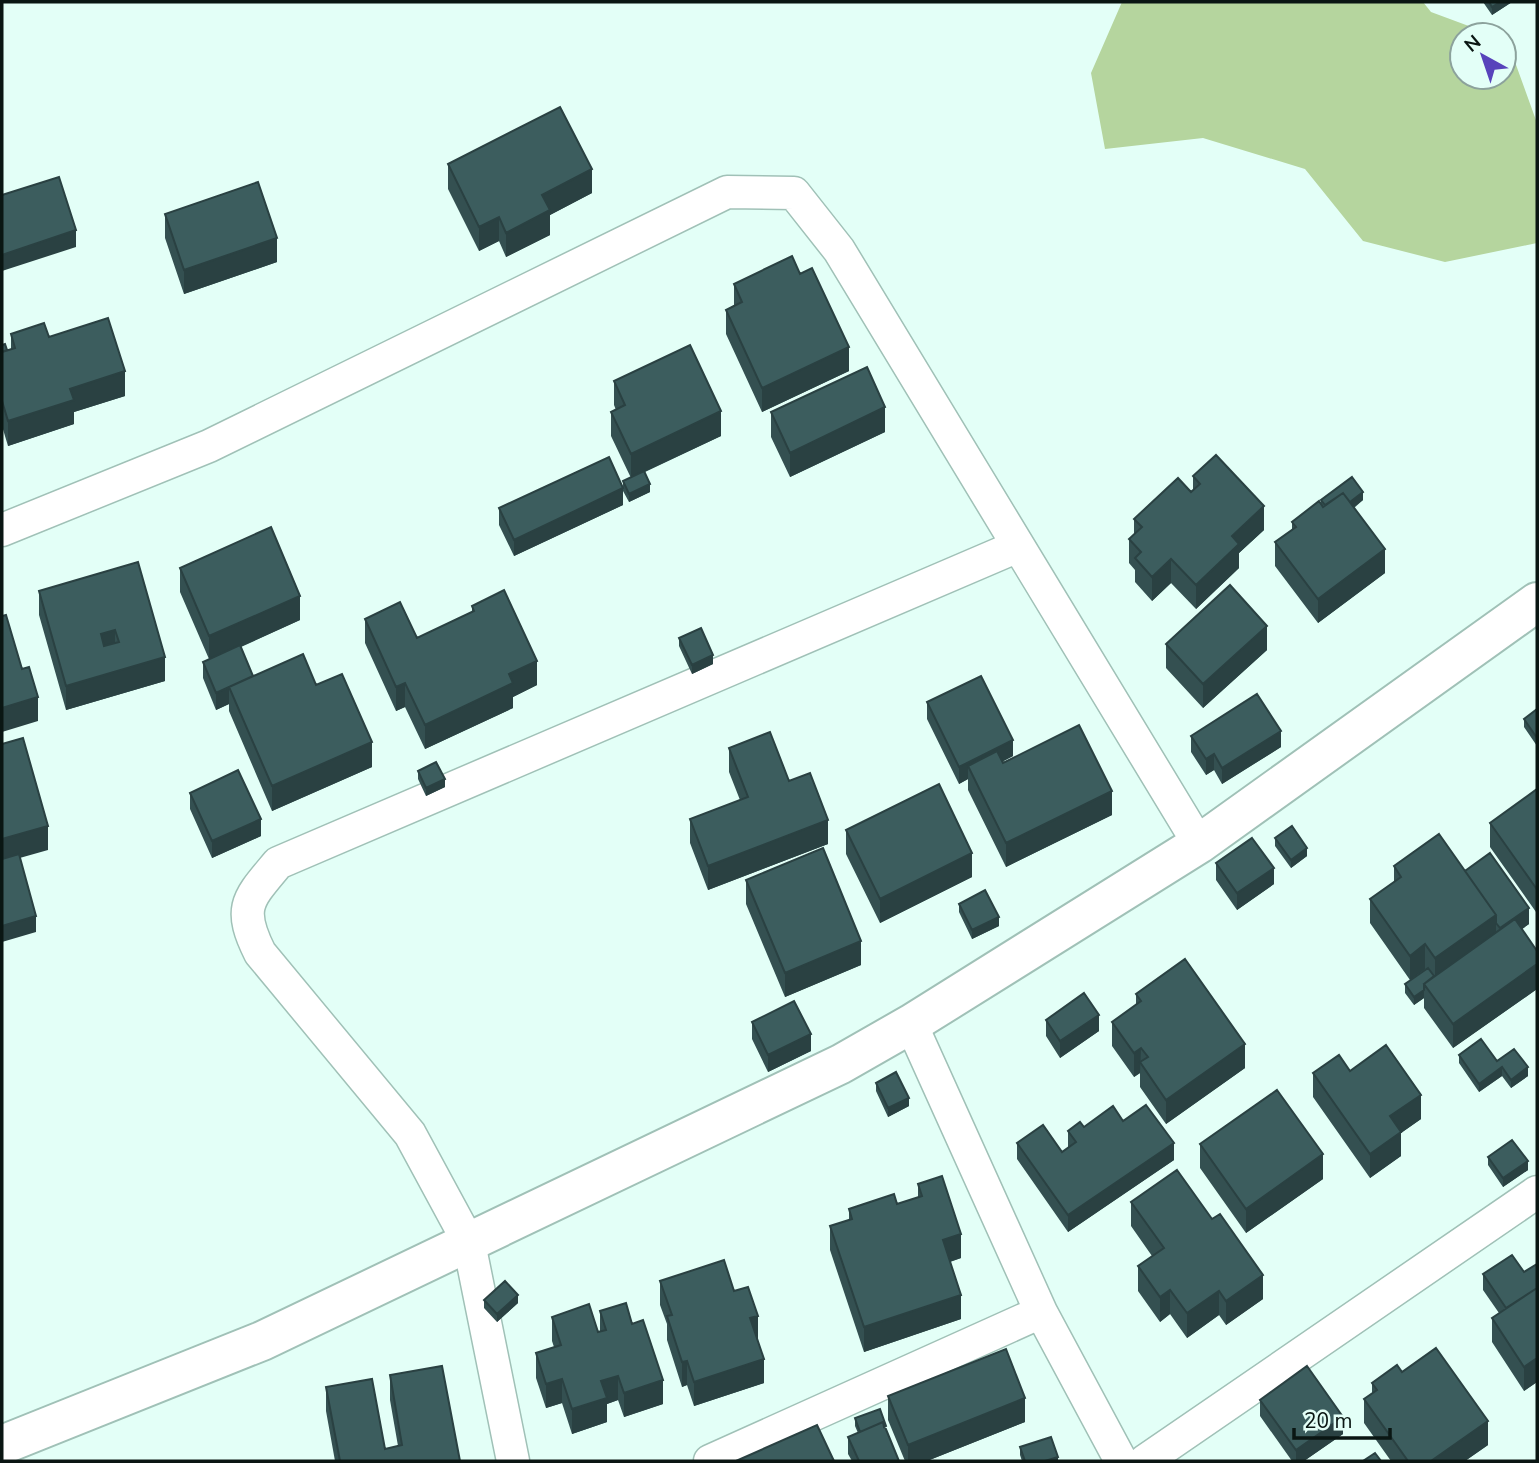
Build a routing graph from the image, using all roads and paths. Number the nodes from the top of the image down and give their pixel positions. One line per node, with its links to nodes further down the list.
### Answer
1 (2, 530): 2 (street)
2 (1018, 546): 4 (street); 7 (street)
3 (1533, 614): 4 (street)
4 (1199, 844): 5 (street)
5 (911, 1024): 7 (street); 8 (street)
6 (1537, 1192): 13 (street)
7 (469, 1243): 9 (street); 10 (street)
8 (1041, 1312): 11 (street); 12 (street)
9 (2, 1445)
10 (513, 1461)
11 (710, 1461)
12 (1121, 1461)
13 (1145, 1461)

